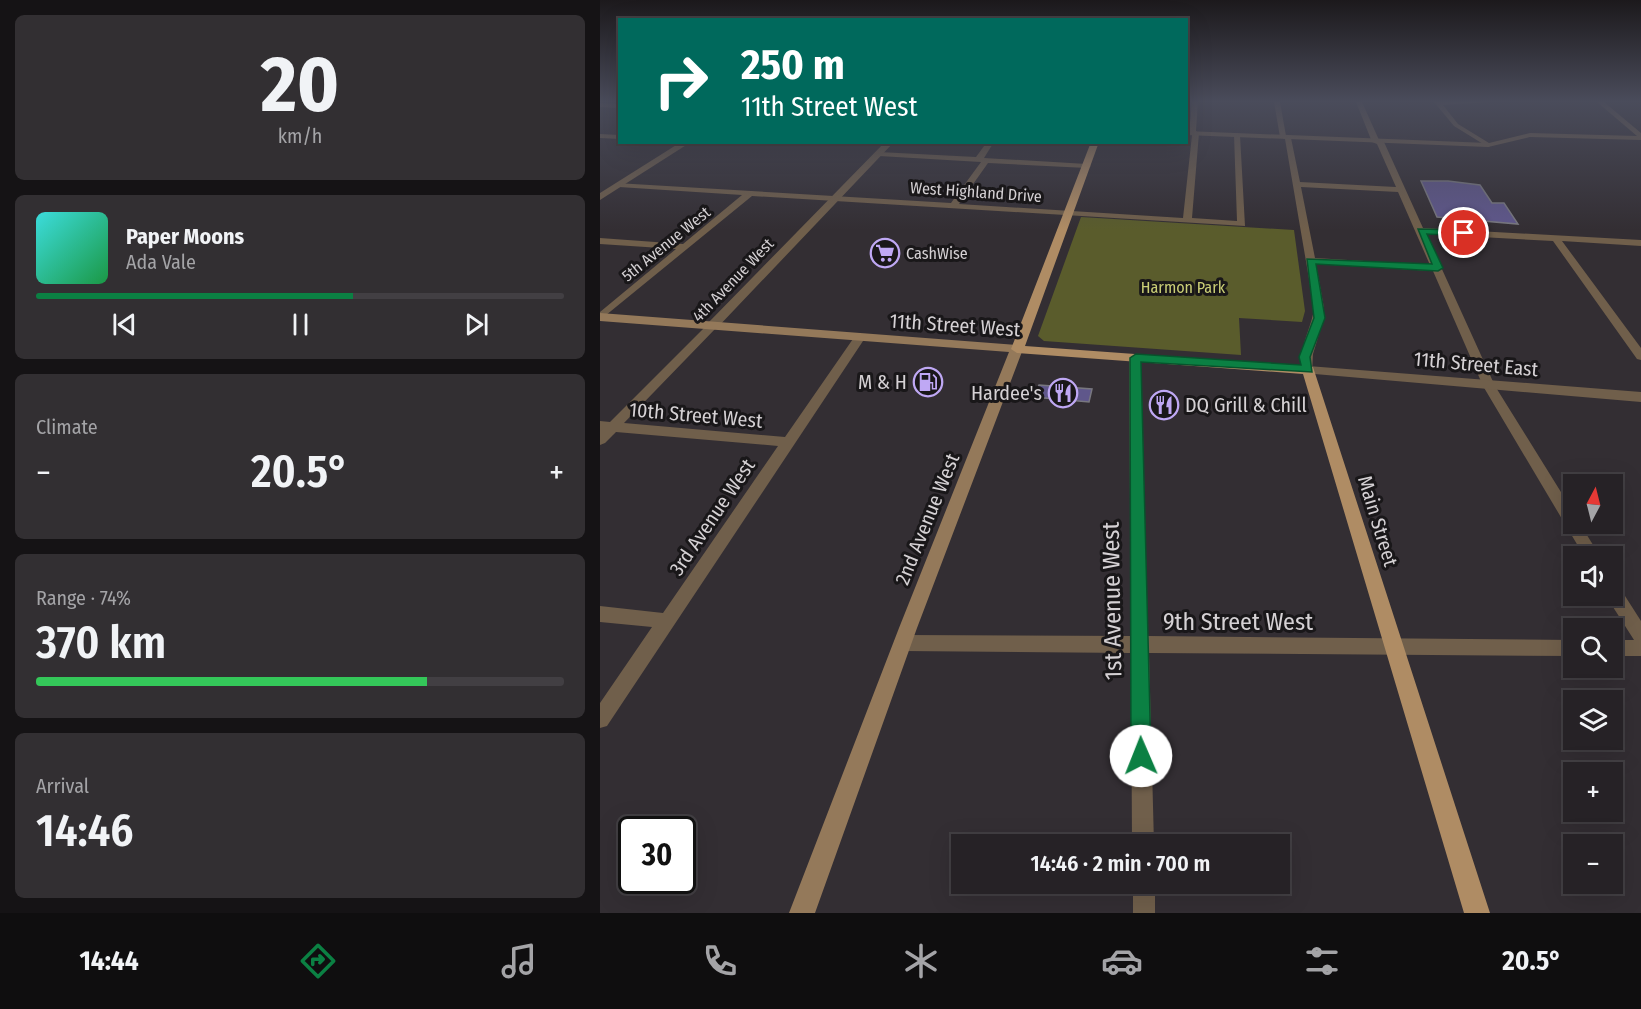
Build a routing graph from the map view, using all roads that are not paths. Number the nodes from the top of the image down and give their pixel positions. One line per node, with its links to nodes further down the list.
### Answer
1 (683, 145): 15 (street)
2 (888, 145): 11 (street, 4th Avenue West)
3 (990, 145): 12 (street)
4 (1094, 145): 13 (main road, 2nd Avenue West)
5 (1190, 145): 22 (street)
6 (1238, 145): 22 (street, West Highland Drive)
7 (1287, 145): 14 (street, Main Street)
8 (1379, 145): 16 (street)
9 (1474, 145): 10 (street)
10 (1488, 145)
11 (879, 154): 12 (street); 19 (street, 4th Avenue West)
12 (983, 159): 13 (street); 20 (street)
13 (1087, 166): 21 (main road, 2nd Avenue West)
14 (1295, 184): 16 (street); 28 (street, Main Street)
15 (618, 185): 17 (street, West Highland Drive); 18 (street)
16 (1402, 190): 23 (street)
17 (750, 193): 19 (street, West Highland Drive); 27 (street, 5th Avenue West)
18 (600, 197)
19 (835, 198): 20 (street, West Highland Drive); 31 (street, 4th Avenue West)
20 (953, 206): 21 (street, West Highland Drive)
21 (1068, 213): 22 (street, West Highland Drive); 33 (main road, 2nd Avenue West)
22 (1187, 220)
23 (1421, 231): 24 (street); 29 (street)
24 (1556, 238): 26 (street); 34 (street)
25 (600, 241): 27 (street)
26 (1641, 243)
27 (686, 247): 30 (street, 5th Avenue West)
28 (1311, 261): 29 (street); 36 (street, Main Street)
29 (1438, 268): 37 (street)
30 (600, 317): 31 (main road, 11th Street West)
31 (712, 326): 32 (main road, 11th Street West); 39 (street, 4th Avenue West)
32 (859, 338): 33 (main road, 11th Street West); 41 (street, 3rd Avenue West)
33 (1017, 349): 35 (main road, 11th Street West); 47 (main road, 2nd Avenue West)
34 (1641, 356)
35 (1136, 358): 36 (main road, 11th Street West); 48 (street, 1st Avenue West)
36 (1308, 370): 37 (street, 11th Street East); 49 (main road, Main Street)
37 (1488, 386): 38 (street, 11th Street East); 42 (street)
38 (1641, 397)
39 (606, 426): 40 (street, 4th Avenue West); 41 (street, 10th Street West)
40 (600, 440)
41 (788, 442): 45 (street, 3rd Avenue West)
42 (1586, 546)
43 (1622, 606): 46 (street)
44 (600, 614): 45 (street)
45 (666, 621): 53 (street, 3rd Avenue West)
46 (1641, 636)
47 (903, 643): 48 (street, 9th Street West); 56 (main road, 2nd Avenue West)
48 (1139, 646): 49 (street, 9th Street West); 54 (street, 1st Avenue West)
49 (1394, 647): 50 (street, 9th Street West); 58 (main road, Main Street)
50 (1563, 648)
51 (1623, 648): 52 (street)
52 (1641, 648)
53 (600, 719)
54 (1143, 834)
55 (1144, 894): 57 (street)
56 (802, 913)
57 (1144, 913)
58 (1477, 913)

